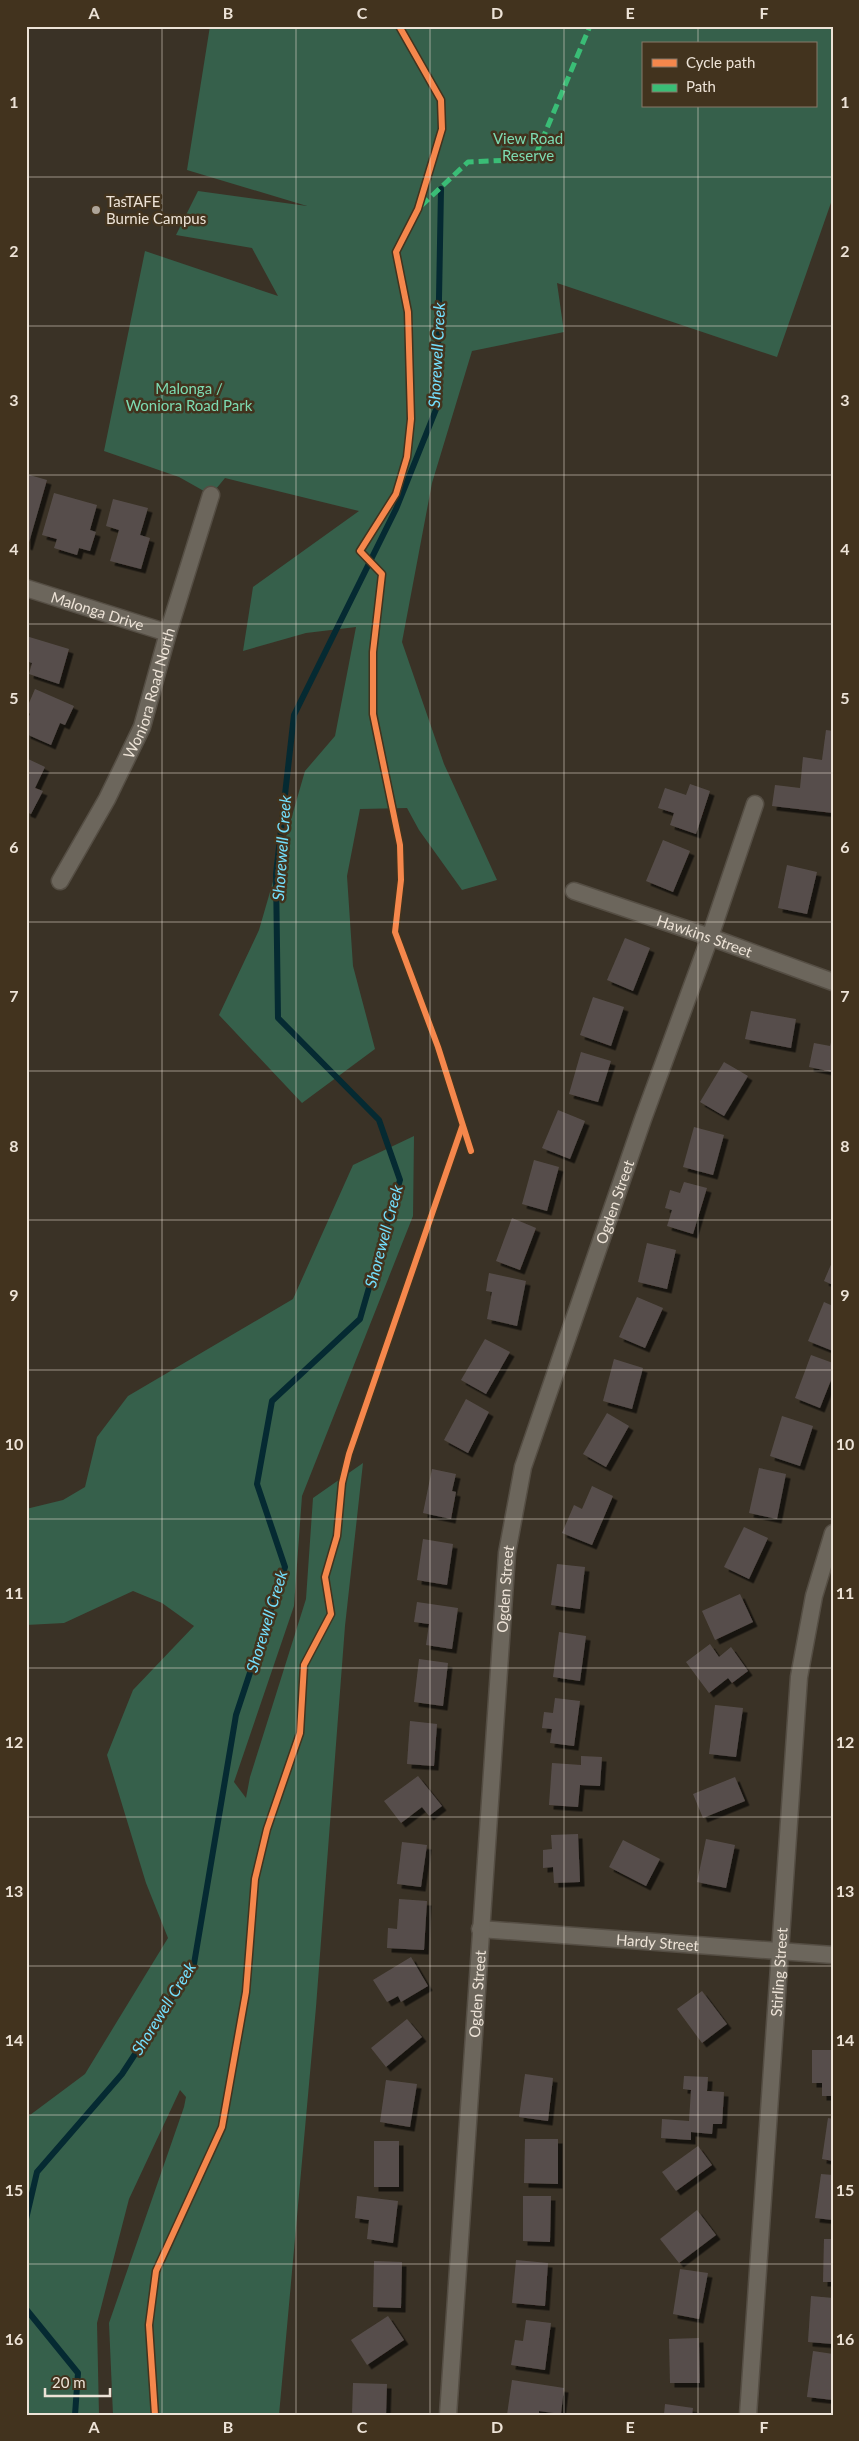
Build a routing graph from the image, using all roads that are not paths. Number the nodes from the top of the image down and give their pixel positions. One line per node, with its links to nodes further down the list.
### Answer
1 (211, 496): 3 (street, Woniora Road North)
2 (26, 588): 3 (street, Malonga Drive)
3 (168, 633): 5 (street, Woniora Road North)
4 (755, 804): 7 (street, Ogden Street)
5 (60, 881)
6 (574, 890): 7 (street, Hawkins Street)
7 (710, 937): 8 (street, Hawkins Street); 10 (street, Ogden Street)
8 (833, 982)
9 (833, 1533): 11 (street, Stirling Street)
10 (480, 1929): 11 (street, Hardy Street); 13 (street, Ogden Street)
11 (780, 1950): 12 (street, Hardy Street); 14 (street, Stirling Street)
12 (833, 1954)
13 (448, 2415)
14 (748, 2415)

